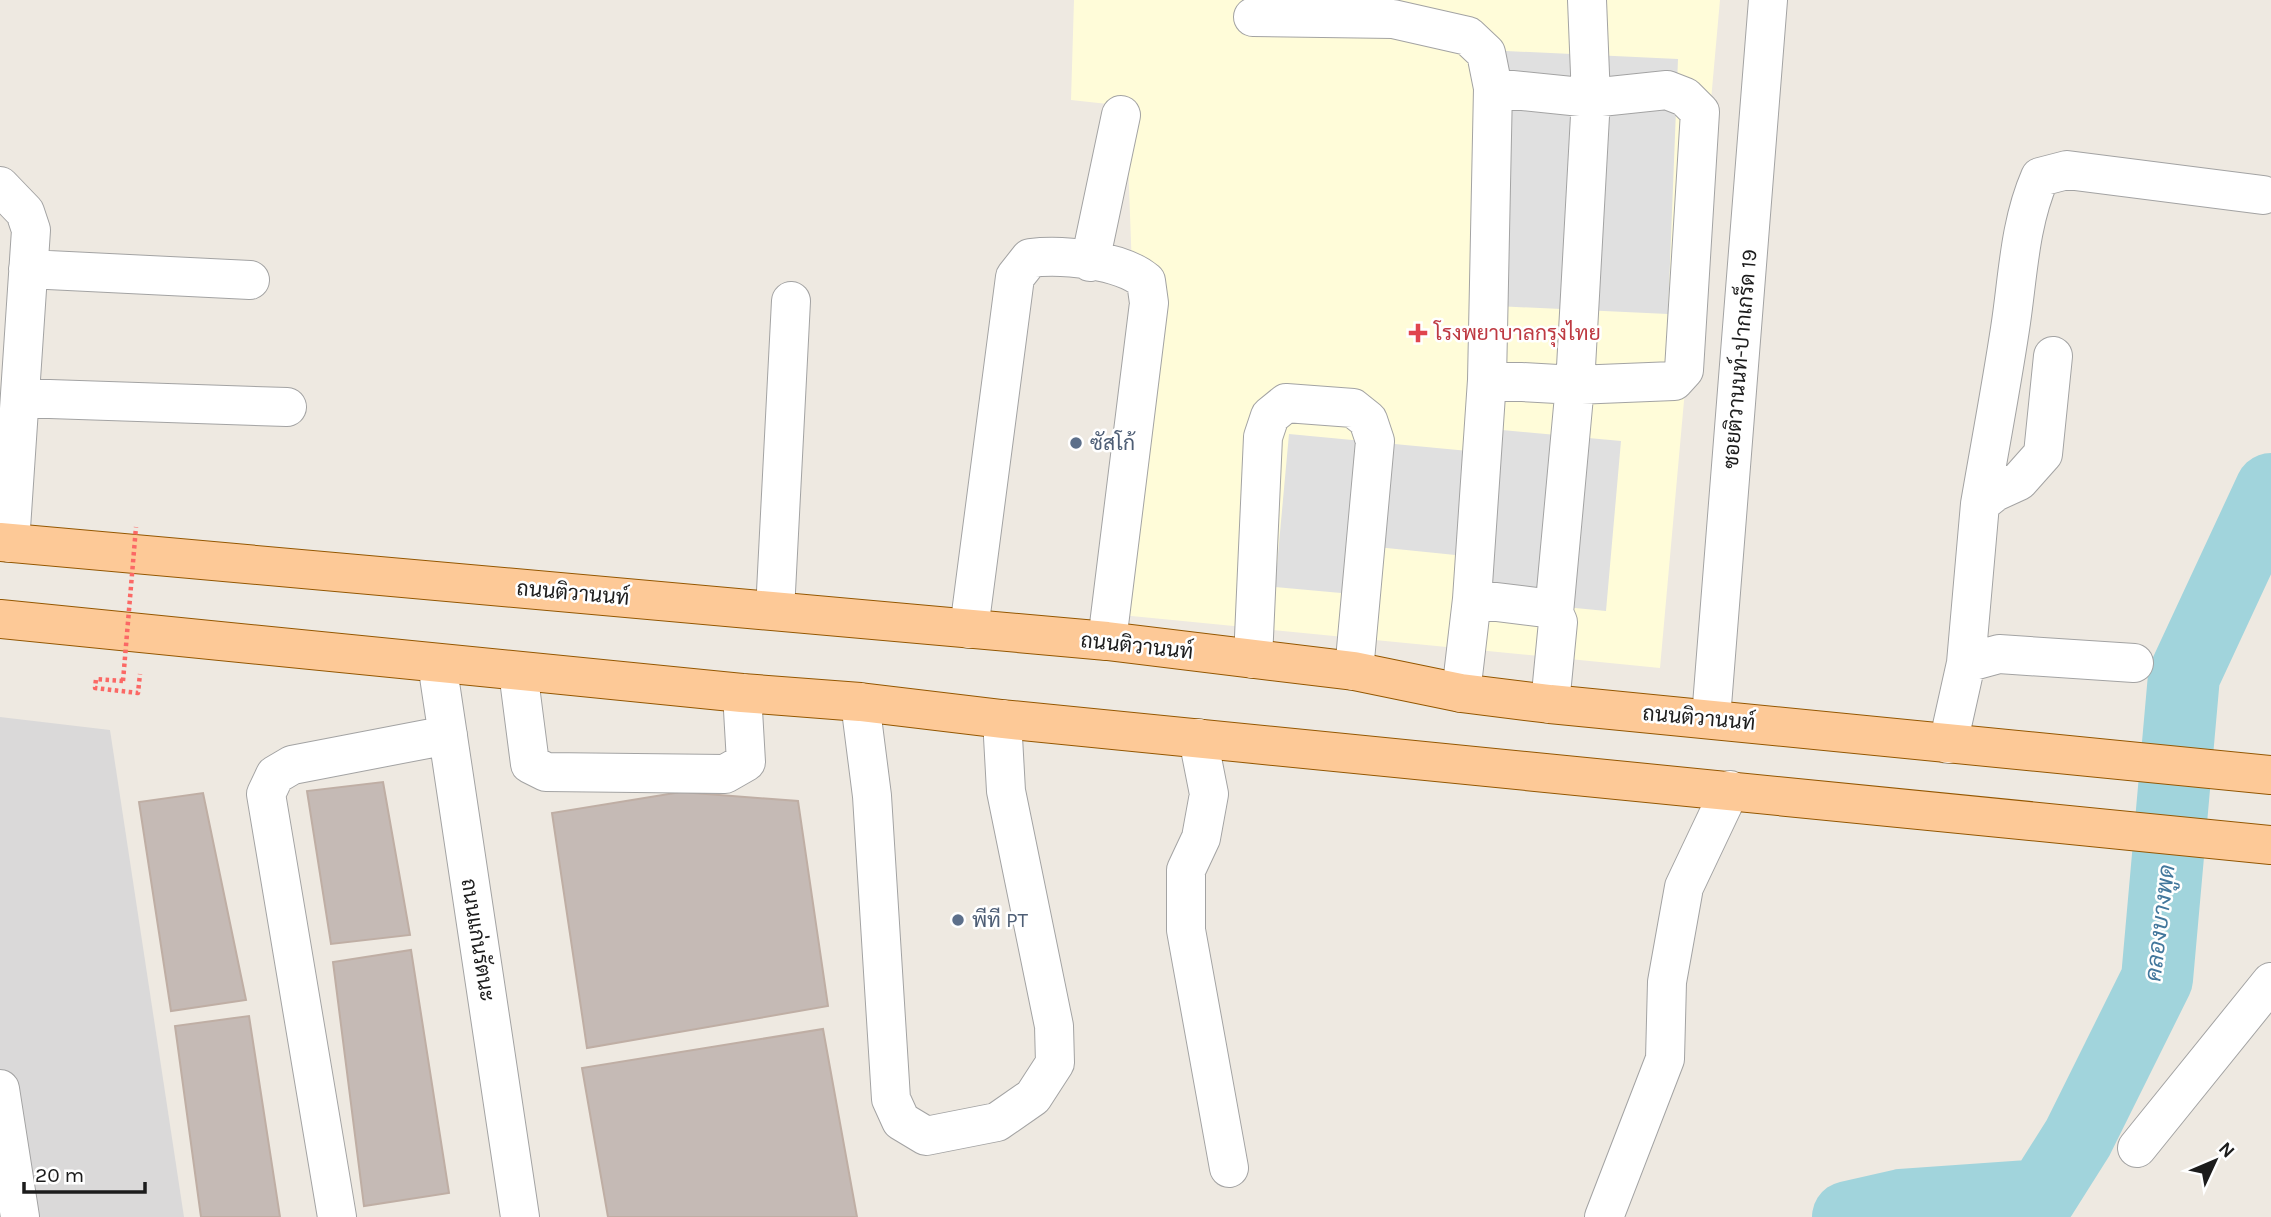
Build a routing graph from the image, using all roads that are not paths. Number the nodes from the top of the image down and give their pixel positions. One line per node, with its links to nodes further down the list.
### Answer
1 (1587, 0): 5 (street)
2 (1768, 0): 36 (street, ซอยติวานนท์-ปากเกร็ด 19)
3 (1253, 17): 4 (street)
4 (1493, 88): 5 (street); 14 (street)
5 (1591, 99): 15 (street); 15 (street)
6 (1121, 115): 9 (street)
7 (0, 186): 10 (street)
8 (2263, 195): 18 (street)
9 (1090, 262): 24 (street); 25 (street)
10 (28, 269): 11 (street); 16 (street)
11 (250, 280)
12 (791, 301): 21 (street)
13 (2053, 356): 18 (street)
14 (1487, 380): 15 (street); 20 (street)
15 (1575, 386): 22 (street)
16 (20, 398): 17 (street); 19 (street)
17 (287, 407)
18 (1980, 504): 28 (street)
19 (5, 542): 21 (main road, ถนนติวานนท์)
20 (1472, 599): 22 (street); 33 (street)
21 (775, 611): 24 (main road, ถนนติวานนท์)
22 (1554, 613): 35 (street)
23 (0, 619): 27 (main road)
24 (969, 629): 25 (main road, ถนนติวานนท์)
25 (1107, 641): 26 (main road, ถนนติวานนท์)
26 (1253, 659): 31 (main road, ถนนติวานนท์); 31 (street)
27 (437, 663): 30 (main road); 38 (street, ถนนแก่นรัตนะ)
28 (1966, 663): 29 (street); 40 (street)
29 (2133, 663)
30 (518, 671): 32 (main road); 32 (street)
31 (1354, 671): 33 (main road, ถนนติวานนท์)
32 (742, 693): 34 (main road)
33 (1461, 693): 35 (main road, ถนนติวานนท์)
34 (860, 702): 37 (main road); 37 (street)
35 (1550, 704): 36 (main road, ถนนติวานนท์)
36 (1711, 718): 40 (main road, ถนนติวานนท์)
37 (1002, 719): 39 (main road)
38 (448, 735): 48 (street, ถนนแก่นรัตนะ); 50 (street)
39 (1198, 738): 42 (main road); 47 (street)
40 (1948, 744): 41 (main road, ถนนติวานนท์)
41 (2271, 775)
42 (1730, 790): 43 (main road); 51 (street)
43 (2271, 845)
44 (2271, 982): 46 (street)
45 (0, 1089): 49 (street)
46 (2137, 1148)
47 (1229, 1168)
48 (510, 1216)
49 (20, 1217)
50 (337, 1217)
51 (1604, 1217)

